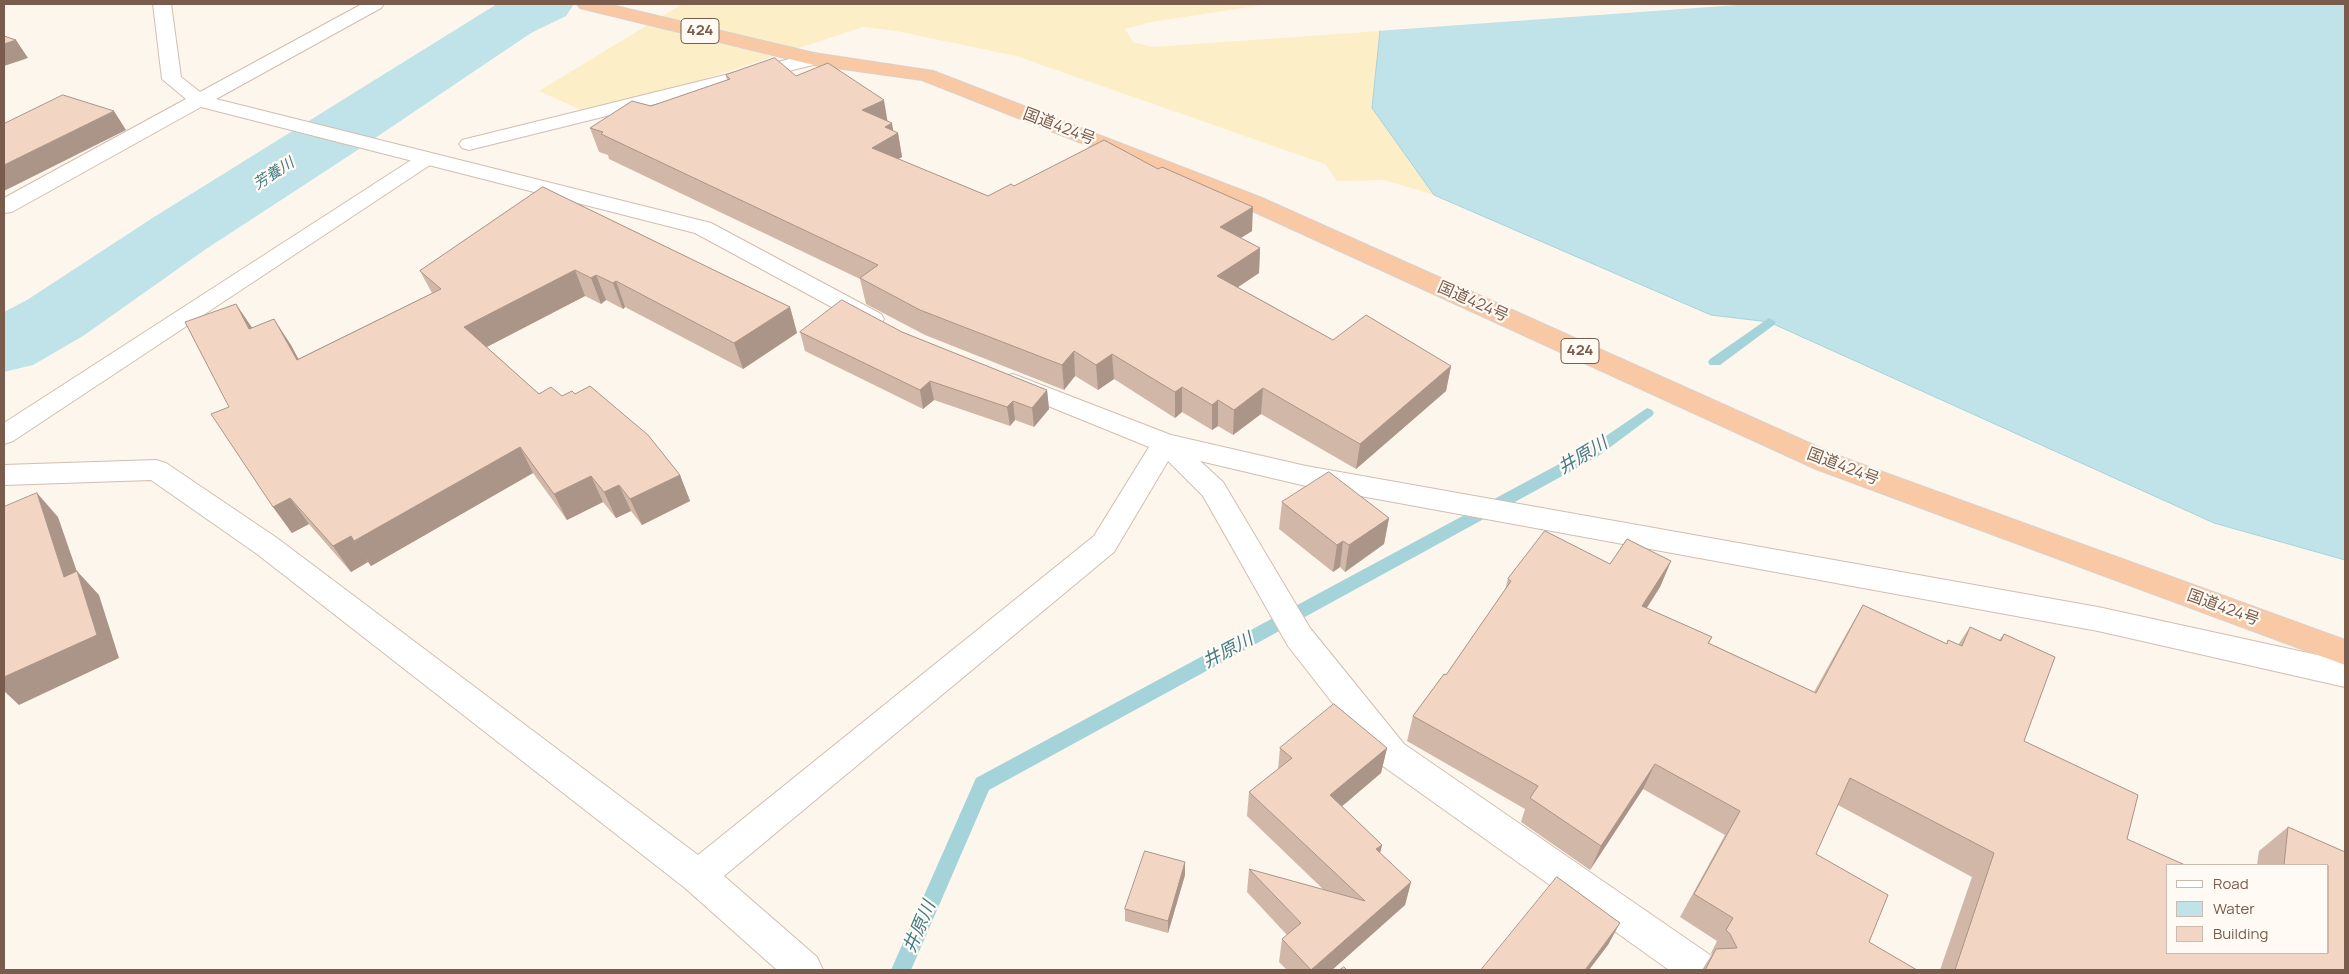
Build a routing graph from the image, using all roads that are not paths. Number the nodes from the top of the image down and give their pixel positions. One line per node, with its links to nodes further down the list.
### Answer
1 (162, 4): 5 (street)
2 (375, 4): 5 (street)
3 (586, 4): 4 (highway, 国道424号 / 424)
4 (814, 59): 6 (street); 14 (highway, 国道424号 / 424)
5 (200, 101): 7 (street); 8 (street)
6 (469, 144)
7 (426, 159): 9 (street); 11 (street)
8 (4, 207)
9 (890, 329)
10 (989, 372): 12 (street)
11 (4, 435)
12 (1165, 443): 15 (street); 16 (street); 18 (street)
13 (4, 475): 16 (street)
14 (2345, 653)
15 (2345, 674)
16 (698, 876): 17 (street)
17 (804, 970)
18 (1700, 970)

